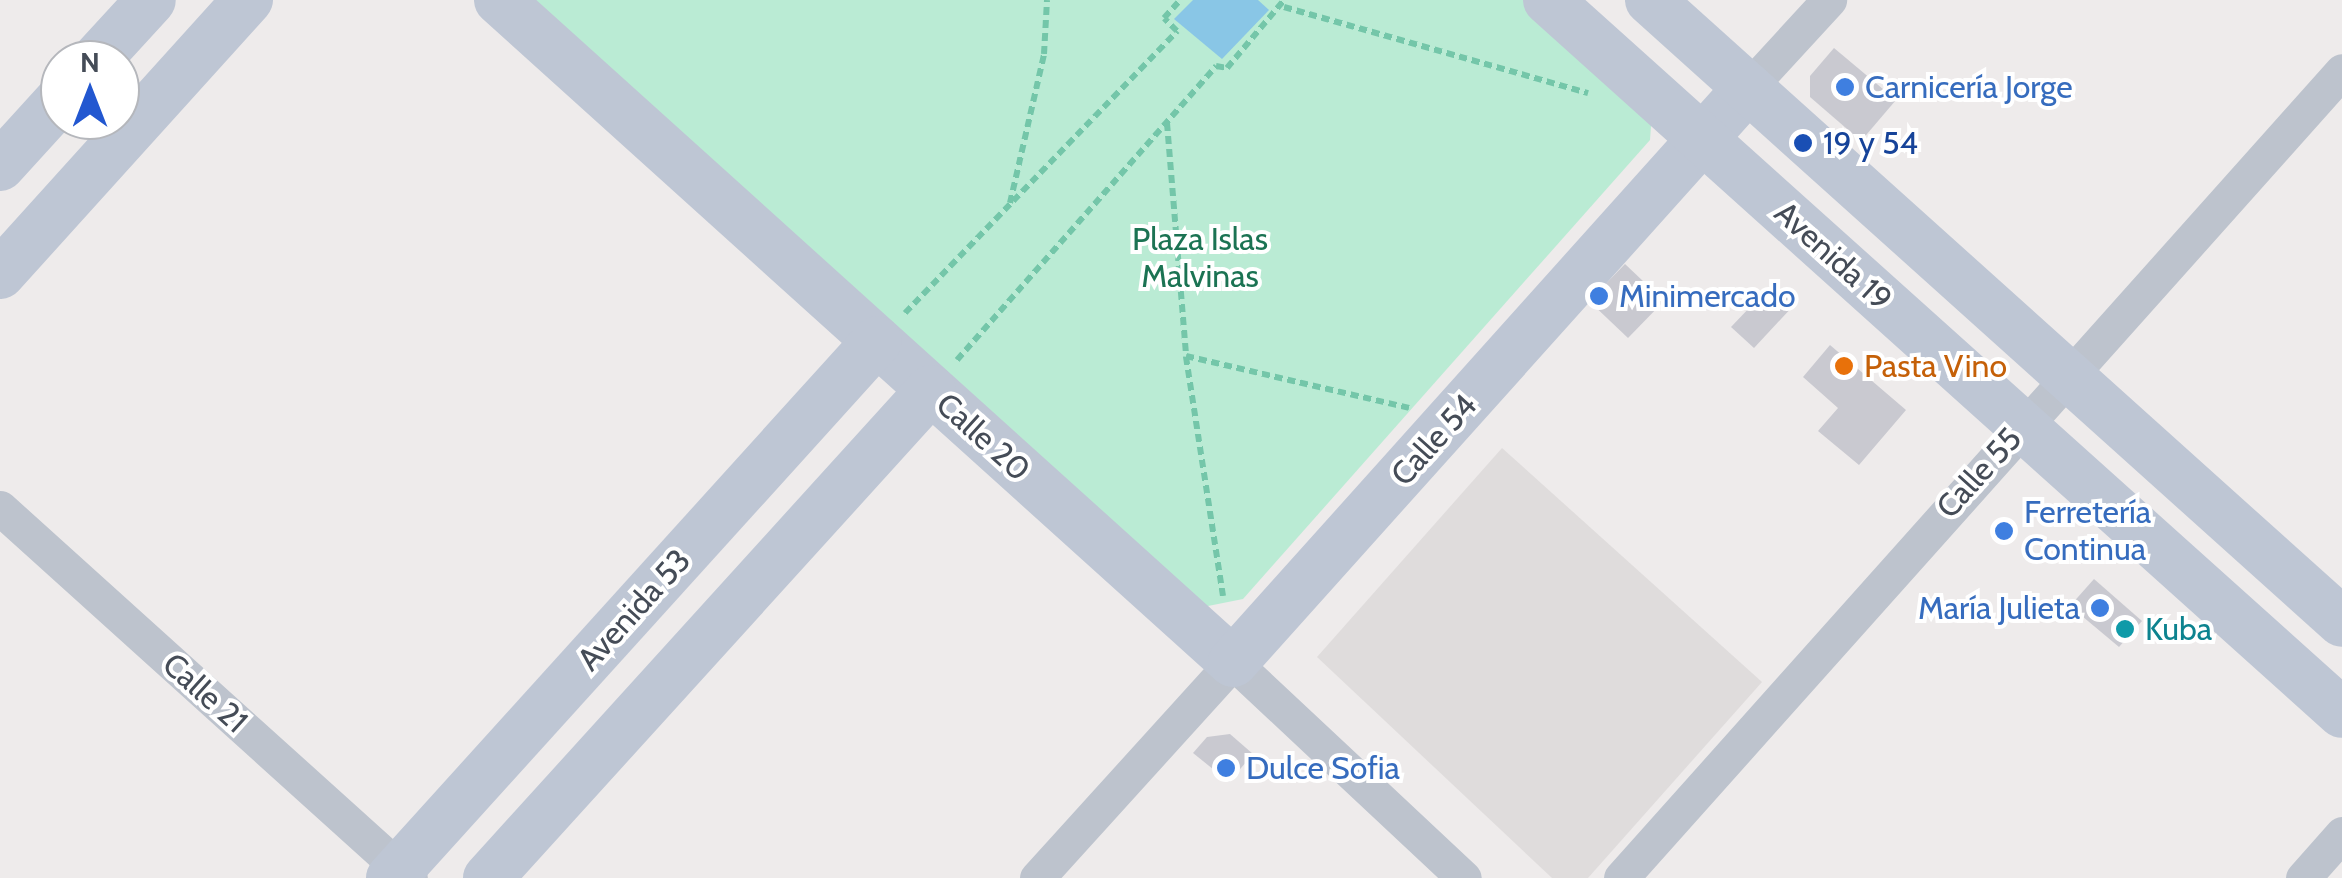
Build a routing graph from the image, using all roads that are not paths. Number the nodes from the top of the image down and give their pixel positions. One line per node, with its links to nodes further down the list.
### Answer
1 (150, 0): 7 (street)
2 (248, 0): 13 (street)
3 (498, 0): 14 (street, Calle 20)
4 (1548, 0): 11 (street, Avenida 19)
5 (1650, 0): 9 (street)
6 (1828, 0): 9 (street, Calle 54)
7 (114, 40)
8 (2342, 71): 15 (street, Calle 55)
9 (1748, 88): 11 (street, Calle 54); 15 (street)
10 (40, 122): 12 (street)
11 (1704, 141): 17 (street, Avenida 19); 20 (street, Calle 54)
12 (0, 166)
13 (0, 274)
14 (877, 342): 16 (street, Calle 20); 23 (street, Avenida 53)
15 (2067, 374): 17 (street, Calle 55); 19 (street)
16 (931, 390): 20 (street, Calle 20); 24 (street)
17 (2021, 425): 21 (street, Avenida 19); 27 (street, Calle 55)
18 (0, 508): 23 (street, Calle 21)
19 (2342, 622)
20 (1232, 662): 25 (street, Calle 54); 26 (street, Calle 20)
21 (2342, 714)
22 (2342, 834): 28 (street)
23 (400, 875)
24 (488, 878)
25 (1037, 878)
26 (1464, 878)
27 (1621, 878)
28 (2302, 878)

